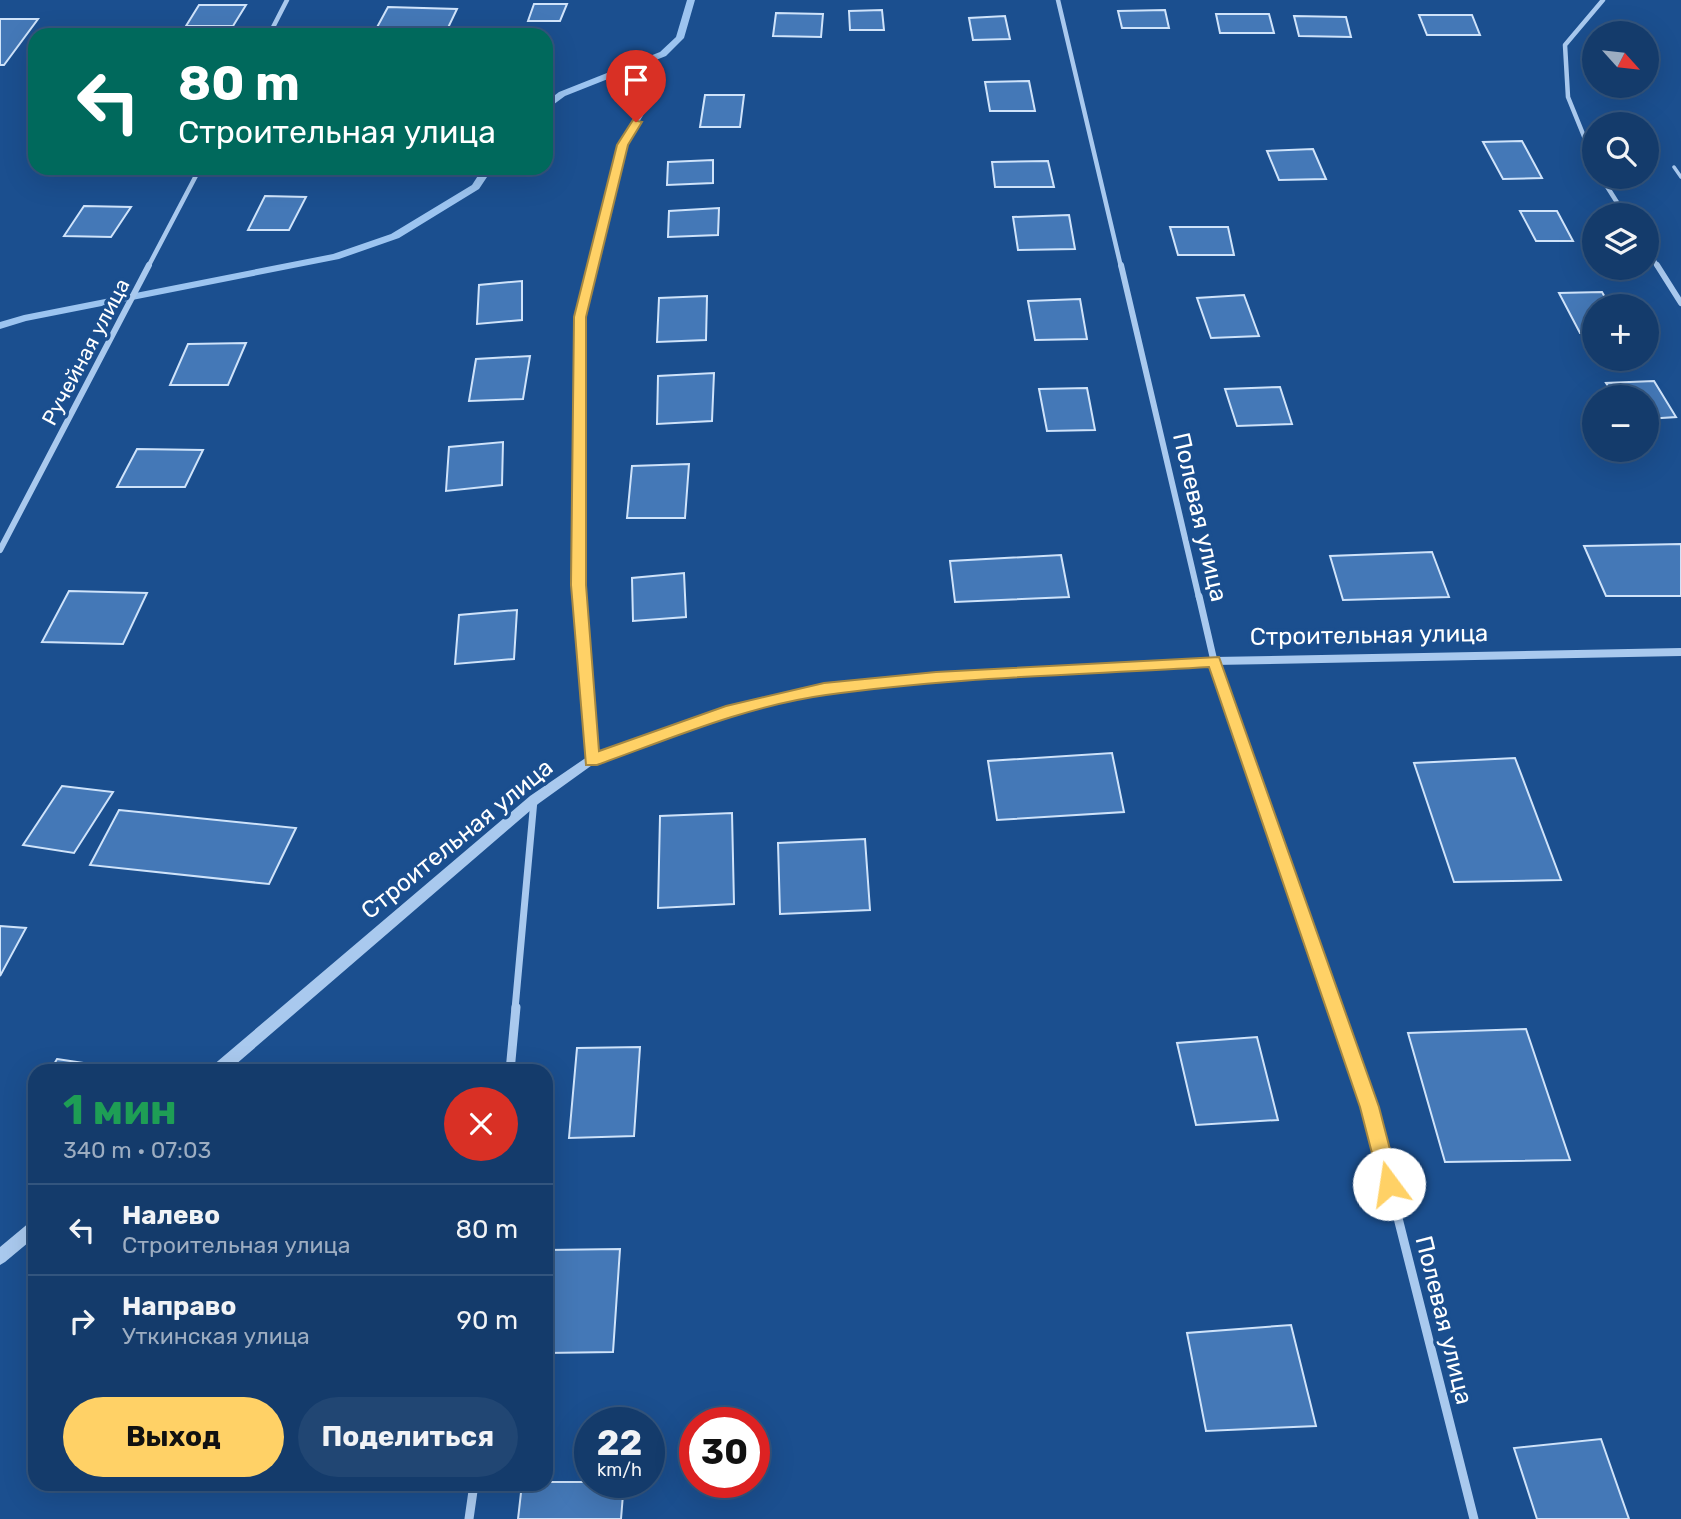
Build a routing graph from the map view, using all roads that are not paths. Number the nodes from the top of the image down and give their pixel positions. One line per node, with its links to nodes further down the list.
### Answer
1 (287, 0): 4 (street)
2 (1058, 0): 14 (street, Полевая улица)
3 (1603, 0): 6 (street)
4 (273, 28)
5 (650, 99): 15 (street)
6 (1582, 131)
7 (1674, 167): 9 (lane)
8 (196, 175): 12 (street, Ручейная улица)
9 (1681, 177)
10 (1659, 269): 11 (street)
11 (1681, 303)
12 (0, 550)
13 (1681, 652): 14 (street, Строительная улица)
14 (1214, 661): 15 (street, Строительная улица); 23 (street, Полевая улица)
15 (591, 760): 16 (street, Строительная улица)
16 (534, 800): 17 (street, Строительная улица); 18 (street)
17 (225, 1064)
18 (511, 1064)
19 (28, 1233): 20 (street)
20 (0, 1257)
21 (473, 1491): 22 (street)
22 (469, 1519)
23 (1474, 1519)

